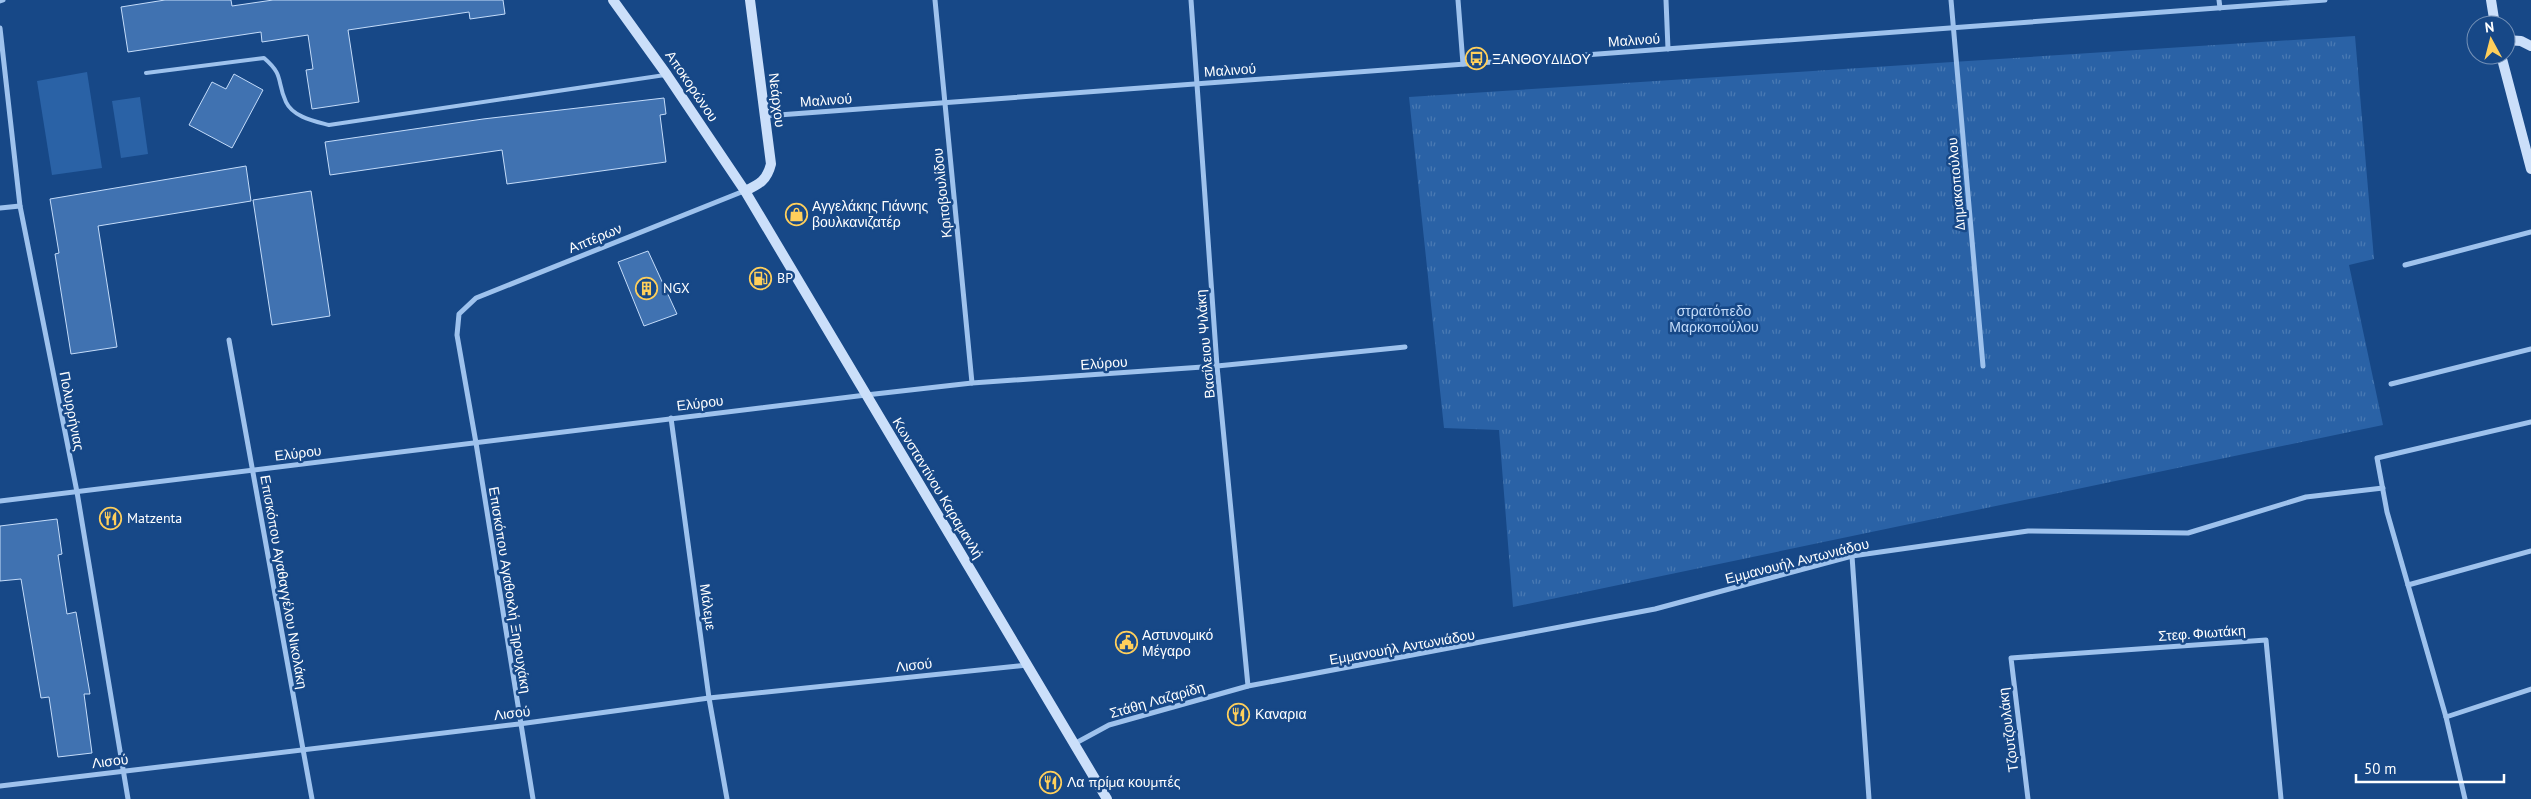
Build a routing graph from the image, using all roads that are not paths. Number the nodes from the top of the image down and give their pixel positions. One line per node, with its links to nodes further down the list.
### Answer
1 (613, 0): 21 (main road, Αποκορώνου)
2 (750, 0): 24 (main road, Νεάρχου)
3 (935, 0): 23 (street, Κριτοβουλίδου)
4 (1191, 0): 22 (street, Βασίλειου Ψιλάκη)
5 (1458, 0): 18 (street)
6 (1666, 0): 17 (street)
7 (1951, 0): 14 (street, Δημακοπούλου)
8 (2219, 0): 11 (street)
9 (2325, 0): 11 (street, Μαλινού)
10 (2491, 0): 12 (main road)
11 (2220, 8): 14 (street, Μαλινού)
12 (2493, 15)
13 (0, 28): 27 (street, Πολυρρήνιας)
14 (1954, 28): 17 (street, Μαλινού); 36 (street, Δημακοπούλου)
15 (2516, 40): 16 (main road)
16 (2531, 46)
17 (1668, 49): 18 (street, Μαλινού)
18 (1463, 64): 22 (street, Μαλινού)
19 (2504, 65): 25 (main road)
20 (146, 72): 21 (lane)
21 (667, 75): 26 (main road, Αποκορώνου)
22 (1197, 84): 23 (street, Μαλινού); 35 (street, Βασίλειου Ψιλάκη)
23 (944, 103): 24 (street, Μαλινού); 37 (street, Κριτοβουλίδου)
24 (765, 116): 26 (main road, Νεάρχου)
25 (2531, 169)
26 (745, 190): 31 (street, Απτέρων); 39 (main road, Κωνσταντίνου Καραμανλή)
27 (20, 206): 28 (street); 45 (street, Πολυρρήνιας)
28 (0, 208)
29 (2531, 232): 30 (street)
30 (2405, 265)
31 (460, 314): 42 (street, Επισκόπου Αγαθοκλή Ξηρουχάκη)
32 (229, 340): 43 (street, Επισκόπου Αγαθαγγέλου Νικολάκη)
33 (1405, 347): 35 (street, Ελύρου)
34 (2531, 349): 38 (street)
35 (1217, 366): 37 (street, Ελύρου); 52 (street, Βασίλειου Ψιλάκη)
36 (1983, 366)
37 (972, 383): 39 (street, Ελύρου)
38 (2392, 384)
39 (866, 395): 40 (street, Ελύρου); 51 (main road, Κωνσταντίνου Καραμανλή)
40 (671, 418): 42 (street, Ελύρου); 54 (street, Μάλεμε)
41 (2531, 422): 44 (street)
42 (476, 443): 43 (street, Ελύρου); 56 (street, Επισκόπου Αγαθοκλή Ξηρουχάκη)
43 (253, 470): 45 (street, Ελύρου); 58 (street, Επισκόπου Αγαθαγγέλου Νικολάκη)
44 (2383, 488): 48 (street, Εμμανουήλ Αντωνιάδου); 49 (street)
45 (77, 492): 46 (street, Ελύρου); 59 (street, Πολυρρήνιας)
46 (0, 501)
47 (2531, 551): 49 (street)
48 (1852, 556): 52 (street, Εμμανουήλ Αντωνιάδου); 66 (street)
49 (2408, 585): 55 (street)
50 (2011, 658): 67 (street, Τζουτζουλάκη); 68 (street, Στεφ. Φιωτάκη)
51 (1027, 665): 54 (street, Λισού); 57 (main road, Κωνσταντίνου Καραμανλή)
52 (1248, 686): 57 (street, Στάθη Λαζαρίδη)
53 (2531, 689): 55 (street)
54 (709, 698): 56 (street, Λισού); 64 (street, Μάλεμε)
55 (2446, 717): 69 (street)
56 (520, 724): 58 (street, Λισού); 63 (street, Επισκόπου Αγαθοκλή Ξηρουχάκη)
57 (1074, 744): 65 (main road, Κωνσταντίνου Καραμανλή)
58 (303, 749): 59 (street, Λισού); 62 (street, Επισκόπου Αγαθαγγέλου Νικολάκη)
59 (124, 771): 60 (street, Λισού); 61 (street, Πολυρρήνιας)
60 (0, 786)
61 (128, 799)
62 (312, 799)
63 (533, 799)
64 (728, 799)
65 (1107, 799)
66 (1869, 799)
67 (2028, 799)
68 (2281, 799)
69 (2465, 799)

